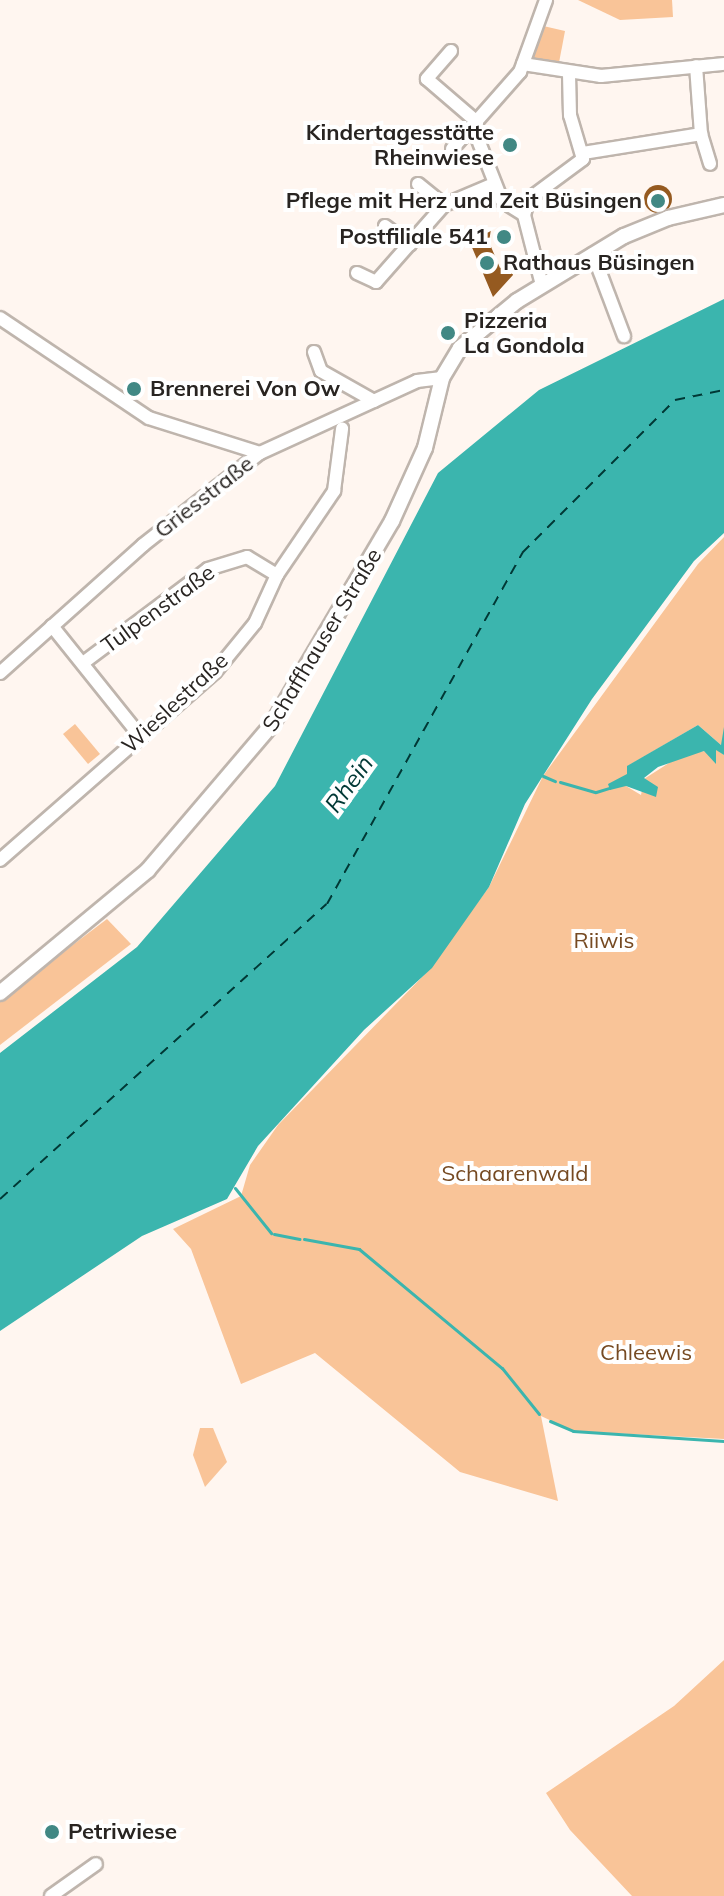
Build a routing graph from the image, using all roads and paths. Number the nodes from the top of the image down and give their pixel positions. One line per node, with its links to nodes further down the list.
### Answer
1 (546, 0): 3 (street)
2 (451, 51): 7 (street)
3 (523, 64): 6 (street); 7 (street)
4 (724, 64): 5 (street)
5 (696, 66): 6 (street); 8 (street)
6 (569, 73): 10 (street)
7 (475, 125): 9 (street); 13 (street)
8 (701, 134): 10 (street); 11 (street)
9 (452, 149)
10 (583, 153): 16 (street)
11 (710, 164)
12 (418, 184): 14 (street)
13 (494, 184): 14 (street); 16 (street)
14 (444, 205): 18 (street)
15 (724, 205): 19 (main road)
16 (524, 215): 21 (street)
17 (385, 226): 18 (street)
18 (410, 245): 20 (street)
19 (593, 254): 21 (main road); 23 (street)
20 (357, 273)
21 (542, 285): 25 (main road)
22 (0, 318): 28 (street)
23 (624, 336)
24 (314, 352): 26 (street)
25 (442, 378): 26 (street, Griesstraße); 35 (main road, Schaffhauser Straße)
26 (374, 401): 28 (street, Griesstraße)
27 (342, 429): 29 (street, Wieslestraße)
28 (260, 453): 30 (street, Griesstraße)
29 (277, 575): 31 (street, Tulpenstraße); 33 (street, Wieslestraße)
30 (52, 626): 31 (street); 32 (street, Griesstraße)
31 (83, 663): 33 (street)
32 (0, 673)
33 (140, 736): 34 (street, Wieslestraße)
34 (0, 860)
35 (0, 993)
36 (96, 1864): 37 (street)
37 (51, 1896)

